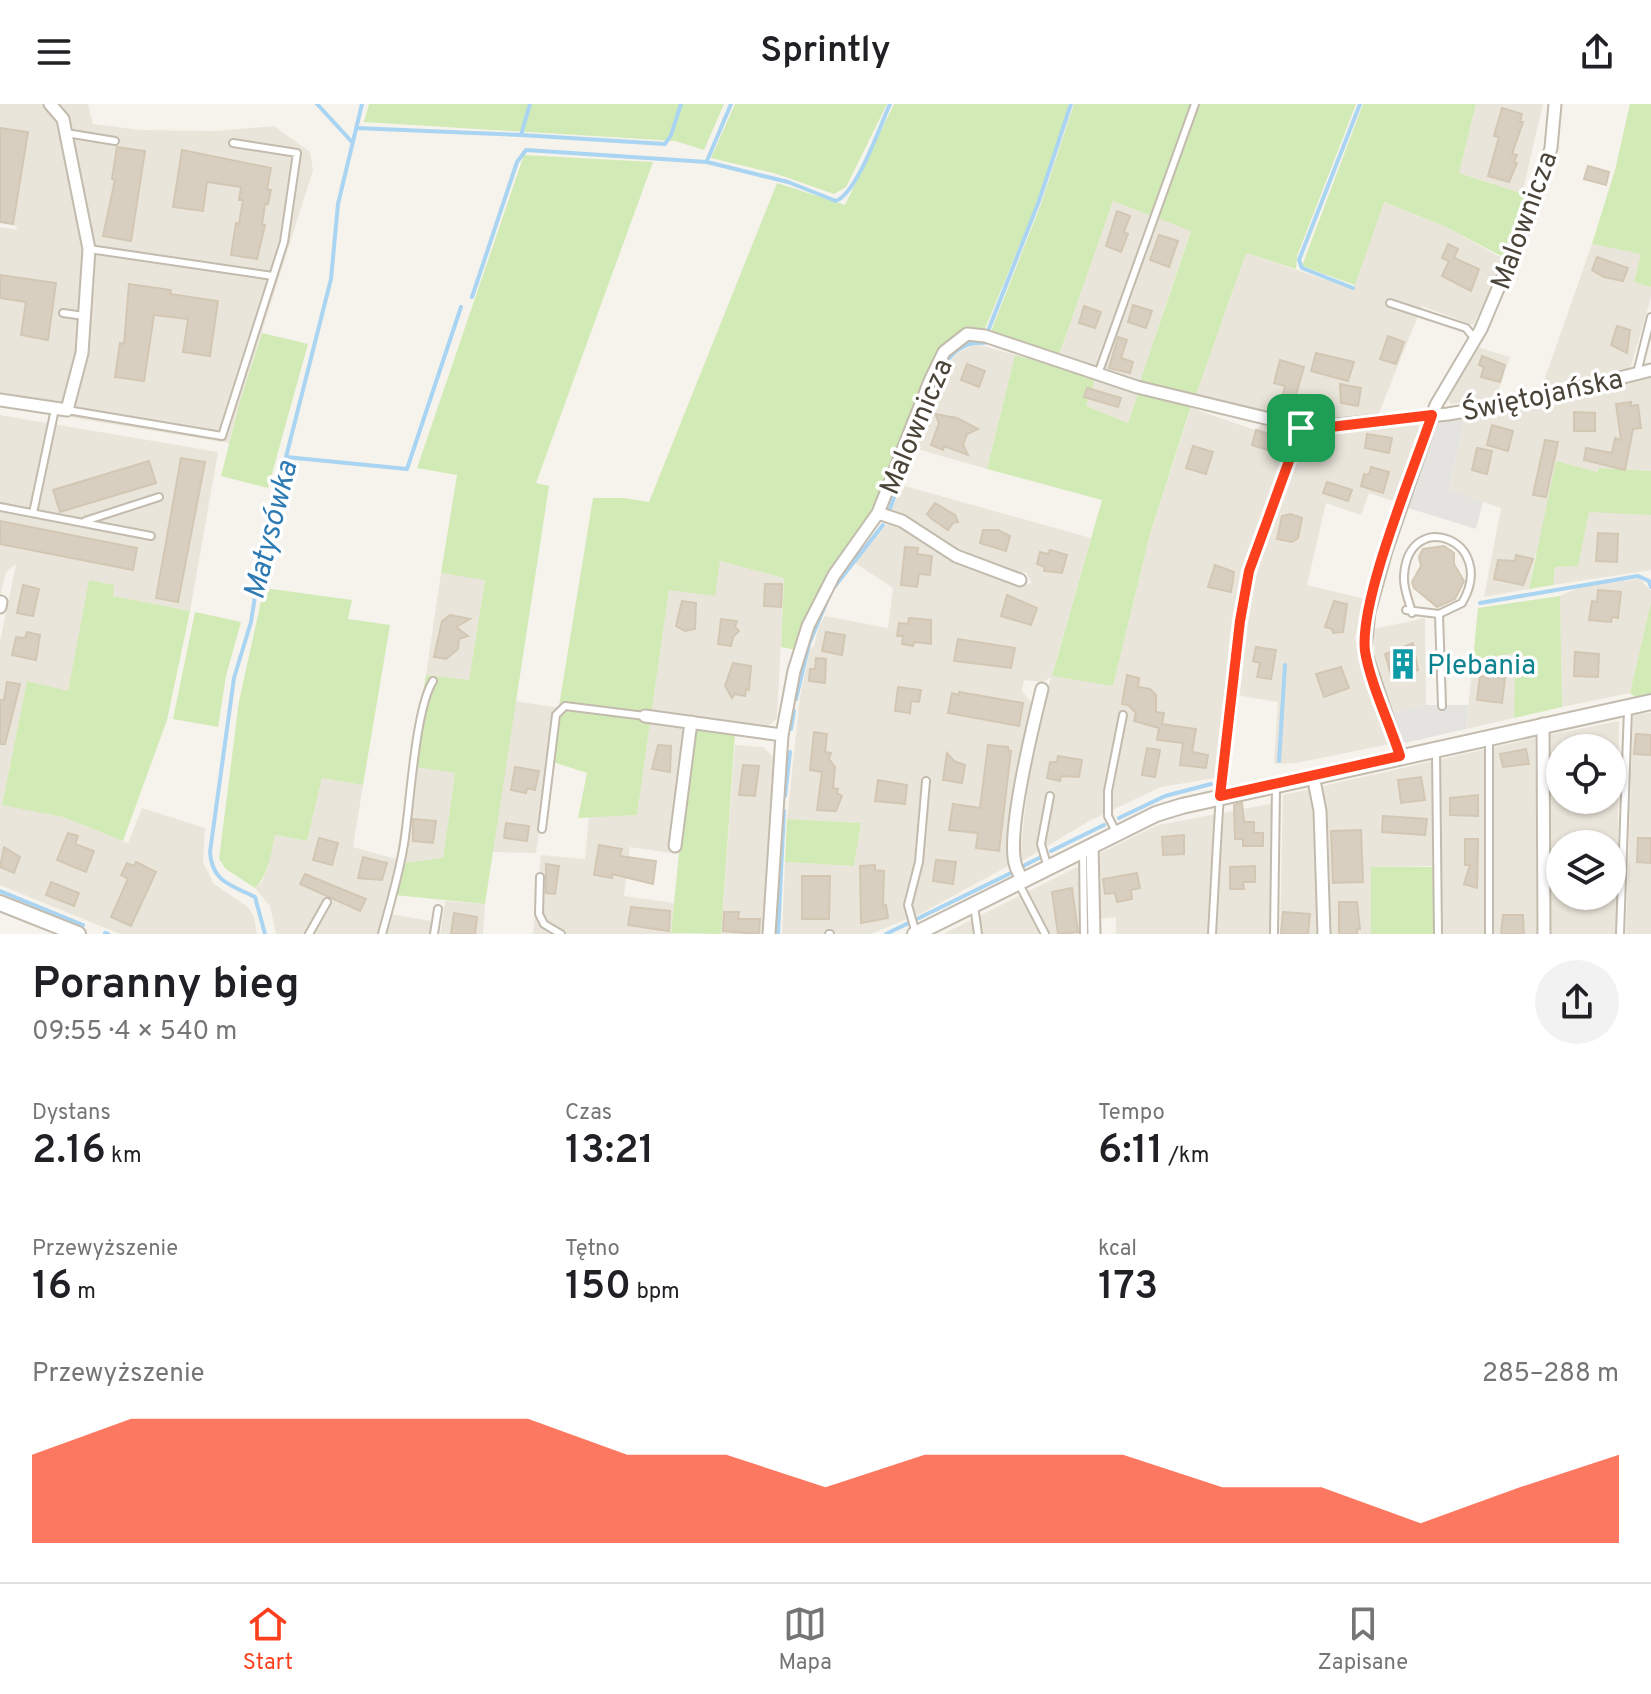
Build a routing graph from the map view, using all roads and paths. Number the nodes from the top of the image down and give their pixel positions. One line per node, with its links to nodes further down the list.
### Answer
1 (50, 104): 4 (street)
2 (1195, 104): 16 (lane)
3 (1555, 104): 13 (street, Malownicza)
4 (66, 133): 5 (lane); 7 (street)
5 (115, 141)
6 (233, 143): 8 (lane)
7 (89, 249): 8 (lane); 11 (street)
8 (273, 276): 18 (lane)
9 (1390, 303): 13 (lane)
10 (63, 313): 11 (lane)
11 (84, 316): 18 (street)
12 (1651, 317): 15 (lane)
13 (1475, 339): 19 (street, Malownicza)
14 (1651, 370): 15 (street, Świętojańska)
15 (1637, 373): 19 (street, Świętojańska)
16 (1098, 374): 20 (street, Malownicza); 24 (street, Malownicza)
17 (0, 400): 18 (street)
18 (61, 410): 23 (lane)
19 (1432, 415): 20 (street, Malownicza); 41 (street, Malownicza)
20 (1301, 428): 46 (lane)
21 (159, 497): 25 (lane)
22 (0, 507): 23 (lane)
23 (33, 513): 25 (lane)
24 (878, 513): 27 (street); 38 (street, Malownicza)
25 (82, 522): 26 (lane)
26 (151, 536)
27 (1020, 580)
28 (1439, 614): 28 (lane); 33 (lane)
29 (433, 681): 62 (lane)
30 (1042, 689): 53 (street)
31 (1651, 702): 32 (street)
32 (1628, 705): 37 (street); 76 (lane)
33 (1442, 706)
34 (1123, 715): 48 (lane)
35 (645, 716): 36 (street); 47 (lane)
36 (691, 722): 38 (street); 49 (street)
37 (1543, 724): 39 (street); 75 (street)
38 (782, 735): 65 (street, Malownicza)
39 (1489, 736): 40 (street); 74 (lane)
40 (1436, 748): 41 (street); 73 (lane)
41 (1400, 756): 42 (street)
42 (1313, 775): 44 (street); 72 (street)
43 (926, 781): 58 (lane)
44 (1276, 783): 46 (street); 71 (lane)
45 (1050, 796): 51 (lane)
46 (1220, 796): 48 (street); 70 (lane)
47 (542, 829)
48 (1117, 834): 50 (street)
49 (675, 846)
50 (1087, 848): 51 (street); 68 (lane); 69 (street)
51 (1048, 868): 53 (street)
52 (540, 877): 64 (lane)
53 (1021, 882): 56 (street); 67 (lane)
54 (327, 902): 61 (lane)
55 (0, 903): 60 (street)
56 (974, 905): 59 (street); 66 (lane)
57 (438, 909): 63 (lane)
58 (913, 929): 59 (street)
59 (934, 930)
60 (78, 934)
61 (309, 934)
62 (382, 934)
63 (434, 934)
64 (561, 934)
65 (769, 934)
66 (978, 934)
67 (1045, 934)
68 (1084, 934)
69 (1094, 934)
70 (1212, 934)
71 (1274, 934)
72 (1324, 934)
73 (1438, 934)
74 (1489, 934)
75 (1544, 934)
76 (1620, 934)

